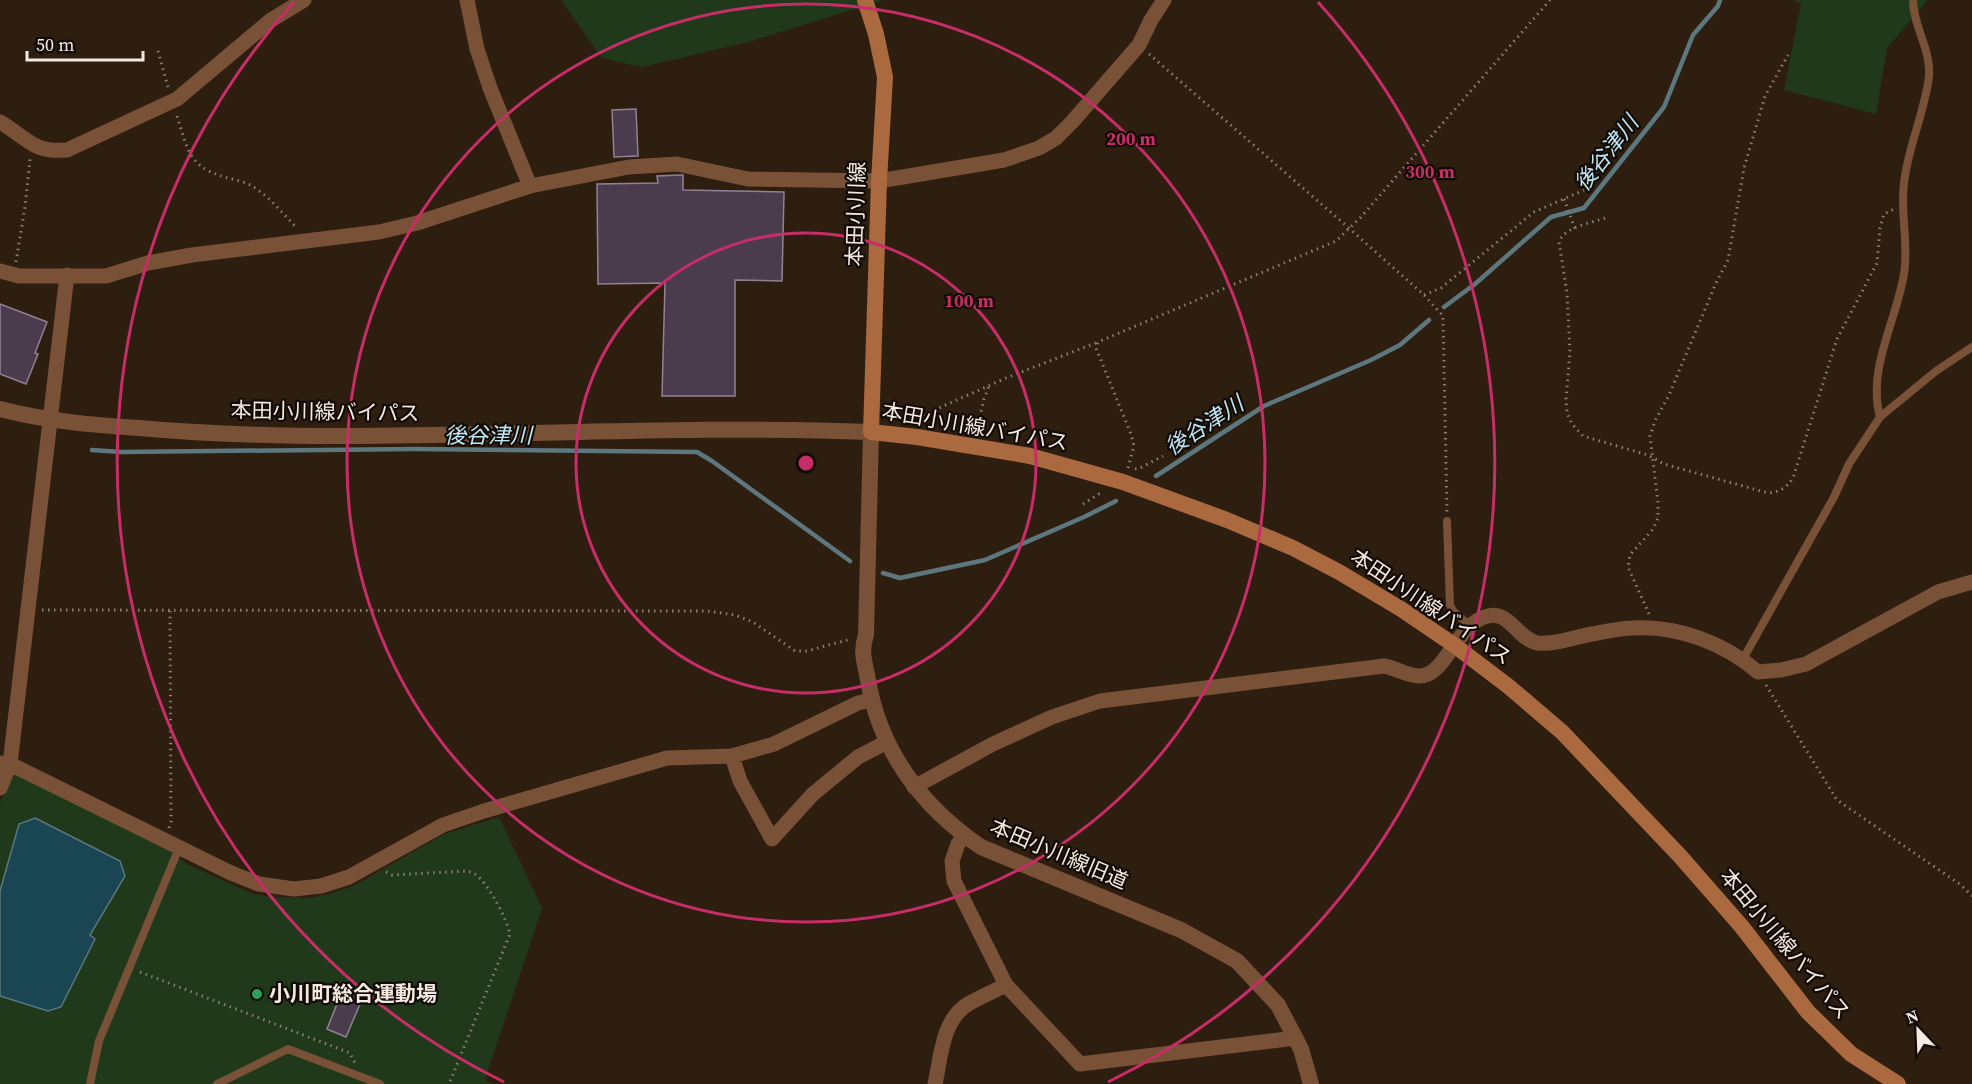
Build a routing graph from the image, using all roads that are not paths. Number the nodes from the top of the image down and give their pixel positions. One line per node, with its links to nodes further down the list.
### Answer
1 (304, 0): 6 (street)
2 (467, 0): 8 (street)
3 (865, 0): 7 (main road, 本田小川線)
4 (1164, 0): 7 (street)
5 (1913, 0): 13 (lane)
6 (0, 122)
7 (879, 181): 8 (street); 15 (main road, 本田小川線)
8 (530, 186): 10 (street)
9 (7, 272): 10 (street)
10 (67, 275): 14 (street)
11 (1972, 347): 13 (lane)
12 (0, 409): 14 (street, 本田小川線バイパス)
13 (1880, 417): 20 (lane)
14 (51, 420): 15 (street, 本田小川線バイパス); 24 (street)
15 (871, 432): 19 (main road, 本田小川線バイパス); 21 (street, 本田小川線旧道)
16 (1447, 521): 18 (lane)
17 (1972, 582): 20 (street)
18 (1469, 625): 19 (street); 20 (street)
19 (1454, 645): 25 (street); 36 (main road, 本田小川線バイパス)
20 (1743, 659)
21 (871, 700): 22 (street, 本田小川線旧道); 23 (street)
22 (887, 741): 23 (street); 25 (street, 本田小川線旧道)
23 (732, 756): 28 (street)
24 (5, 764): 26 (street); 28 (street)
25 (914, 787): 27 (street, 本田小川線旧道)
26 (0, 788)
27 (964, 836): 29 (street); 30 (street, 本田小川線旧道)
28 (179, 848): 31 (lane)
29 (1006, 985): 30 (street); 34 (street)
30 (1296, 1038): 35 (street, 本田小川線旧道)
31 (90, 1084)
32 (217, 1084): 33 (lane)
33 (380, 1084)
34 (935, 1084)
35 (1311, 1084)
36 (1898, 1084)

